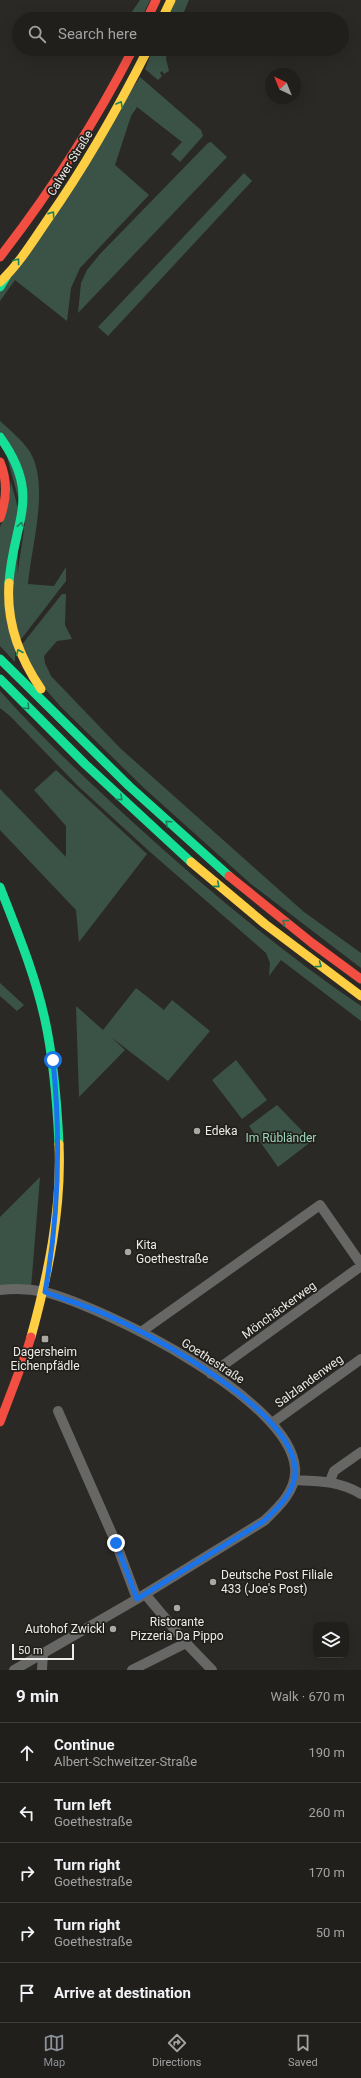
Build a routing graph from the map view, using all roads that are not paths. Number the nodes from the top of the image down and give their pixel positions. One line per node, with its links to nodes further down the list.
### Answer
1 (156, 0): 3 (main road)
2 (171, 0): 4 (main road)
3 (150, 12)
4 (165, 12)
5 (129, 56): 7 (main road, Calwer Straße)
6 (144, 56): 8 (main road, Calwer Straße, one-way to 6)
7 (0, 257)
8 (3, 279): 9 (main road, Calwer Straße)
9 (0, 287)
10 (0, 437): 15 (main road, one-way to 10)
11 (0, 462): 12 (main road)
12 (0, 518)
13 (0, 659): 15 (main road)
14 (0, 679): 18 (main road, one-way to 18)
15 (71, 731): 17 (main road, one-way to 15)
16 (0, 887): 21 (main road)
17 (361, 979)
18 (361, 996)
19 (360, 1269): 22 (street); 24 (street, Mönchäckerweg)
20 (0, 1290): 21 (street, Goethestraße)
21 (45, 1292): 22 (street, Goethestraße); 26 (main road)
22 (142, 1332): 24 (street, Goethestraße)
23 (361, 1360): 27 (street, Salzlandenweg)
24 (211, 1374): 27 (street, Goethestraße)
25 (58, 1411): 32 (street)
26 (0, 1422)
27 (272, 1423): 29 (street, Goethestraße)
28 (361, 1452): 30 (street)
29 (294, 1480): 30 (street); 32 (street, Goethestraße)
30 (330, 1481): 31 (street)
31 (361, 1494)
32 (141, 1596): 33 (street); 34 (street, Goethestraße)
33 (186, 1643): 37 (street); 38 (street)
34 (43, 1653): 35 (street, Goethestraße); 36 (street)
35 (14, 1670)
36 (42, 1670)
37 (132, 1670)
38 (212, 1670)

